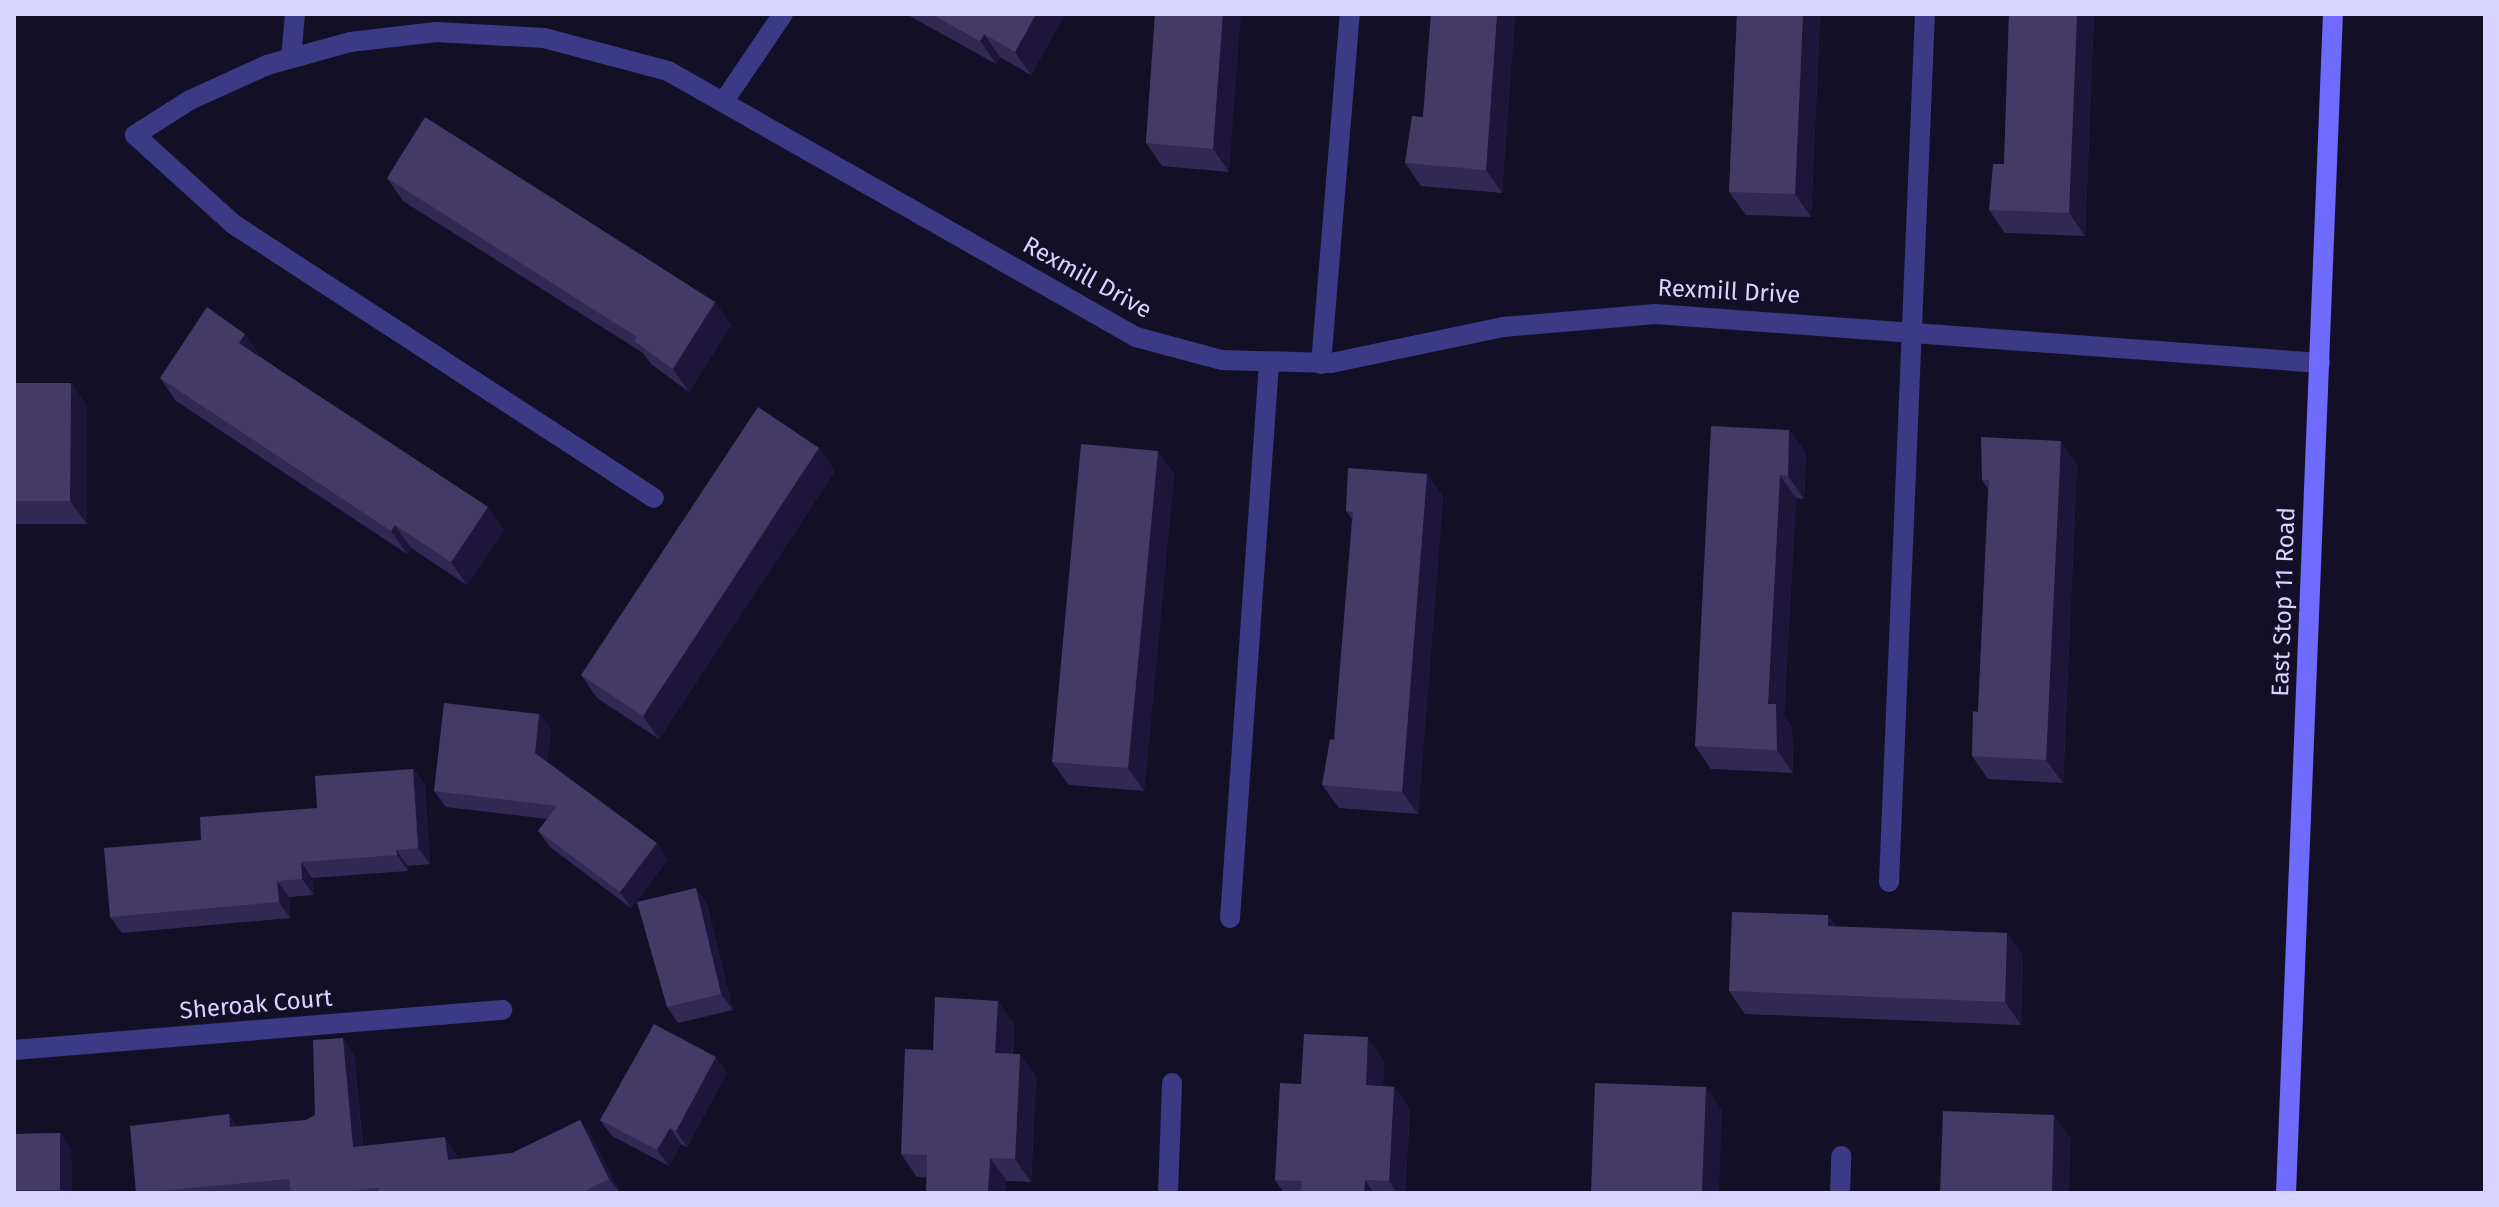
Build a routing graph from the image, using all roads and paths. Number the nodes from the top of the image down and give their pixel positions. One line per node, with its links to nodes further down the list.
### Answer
1 (295, 14): 6 (street)
2 (783, 14): 7 (street)
3 (1350, 14): 11 (street)
4 (1925, 14): 8 (street)
5 (2333, 14): 10 (main road, East Stop 11 Road)
6 (291, 58): 7 (street, Rexmill Drive); 12 (street, Rexmill Drive)
7 (724, 101): 9 (street, Rexmill Drive)
8 (1911, 331): 10 (street, Rexmill Drive); 11 (street, Rexmill Drive); 13 (street)
9 (1269, 363): 11 (street, Rexmill Drive); 14 (street)
10 (2320, 363): 21 (main road, East Stop 11 Road)
11 (1321, 364)
12 (654, 498)
13 (1889, 882)
14 (1230, 918)
15 (502, 1010): 16 (street, Sheroak Court)
16 (14, 1050)
17 (1172, 1083): 19 (street)
18 (1841, 1156): 20 (street)
19 (1168, 1193)
20 (1840, 1193)
21 (2286, 1193)

